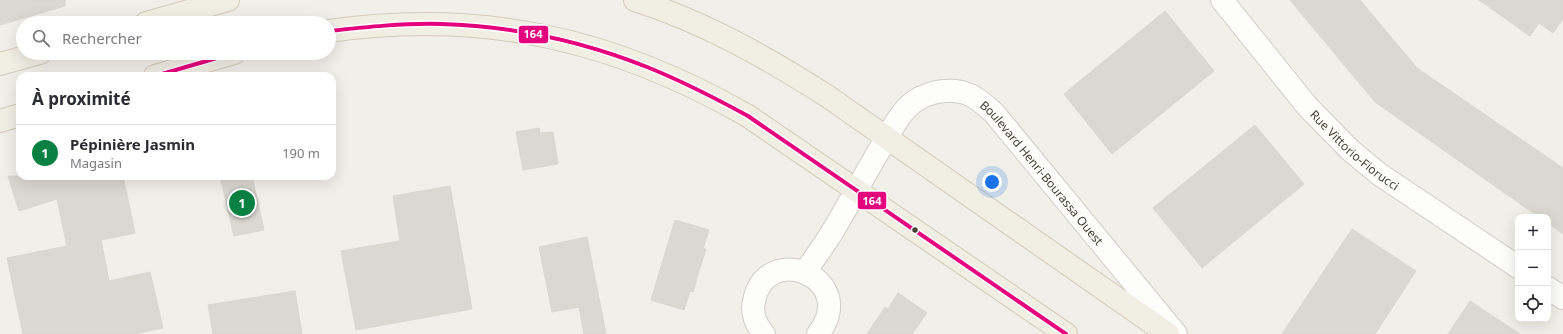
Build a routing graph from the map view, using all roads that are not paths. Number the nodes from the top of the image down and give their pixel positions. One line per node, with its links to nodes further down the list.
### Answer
1 (228, 0): 4 (main road)
2 (635, 0): 12 (main road)
3 (1222, 0): 14 (street, Rue Vittorio-Fiorucci)
4 (171, 16)
5 (336, 30): 13 (main road)
6 (16, 60): 8 (main road)
7 (210, 60): 9 (main road)
8 (0, 64)
9 (169, 72)
10 (16, 116): 11 (main road)
11 (0, 121)
12 (887, 138): 13 (street, Boulevard Henri-Bourassa Ouest); 21 (main road); 22 (street, Boulevard Henri-Bourassa Ouest)
13 (856, 190): 15 (street, Boulevard Henri-Bourassa Ouest); 20 (main road)
14 (1515, 265)
15 (805, 272): 18 (street); 19 (street)
16 (1551, 290): 17 (street)
17 (1563, 298)
18 (764, 334)
19 (818, 334)
20 (1066, 334)
21 (1168, 334)
22 (1176, 334)

